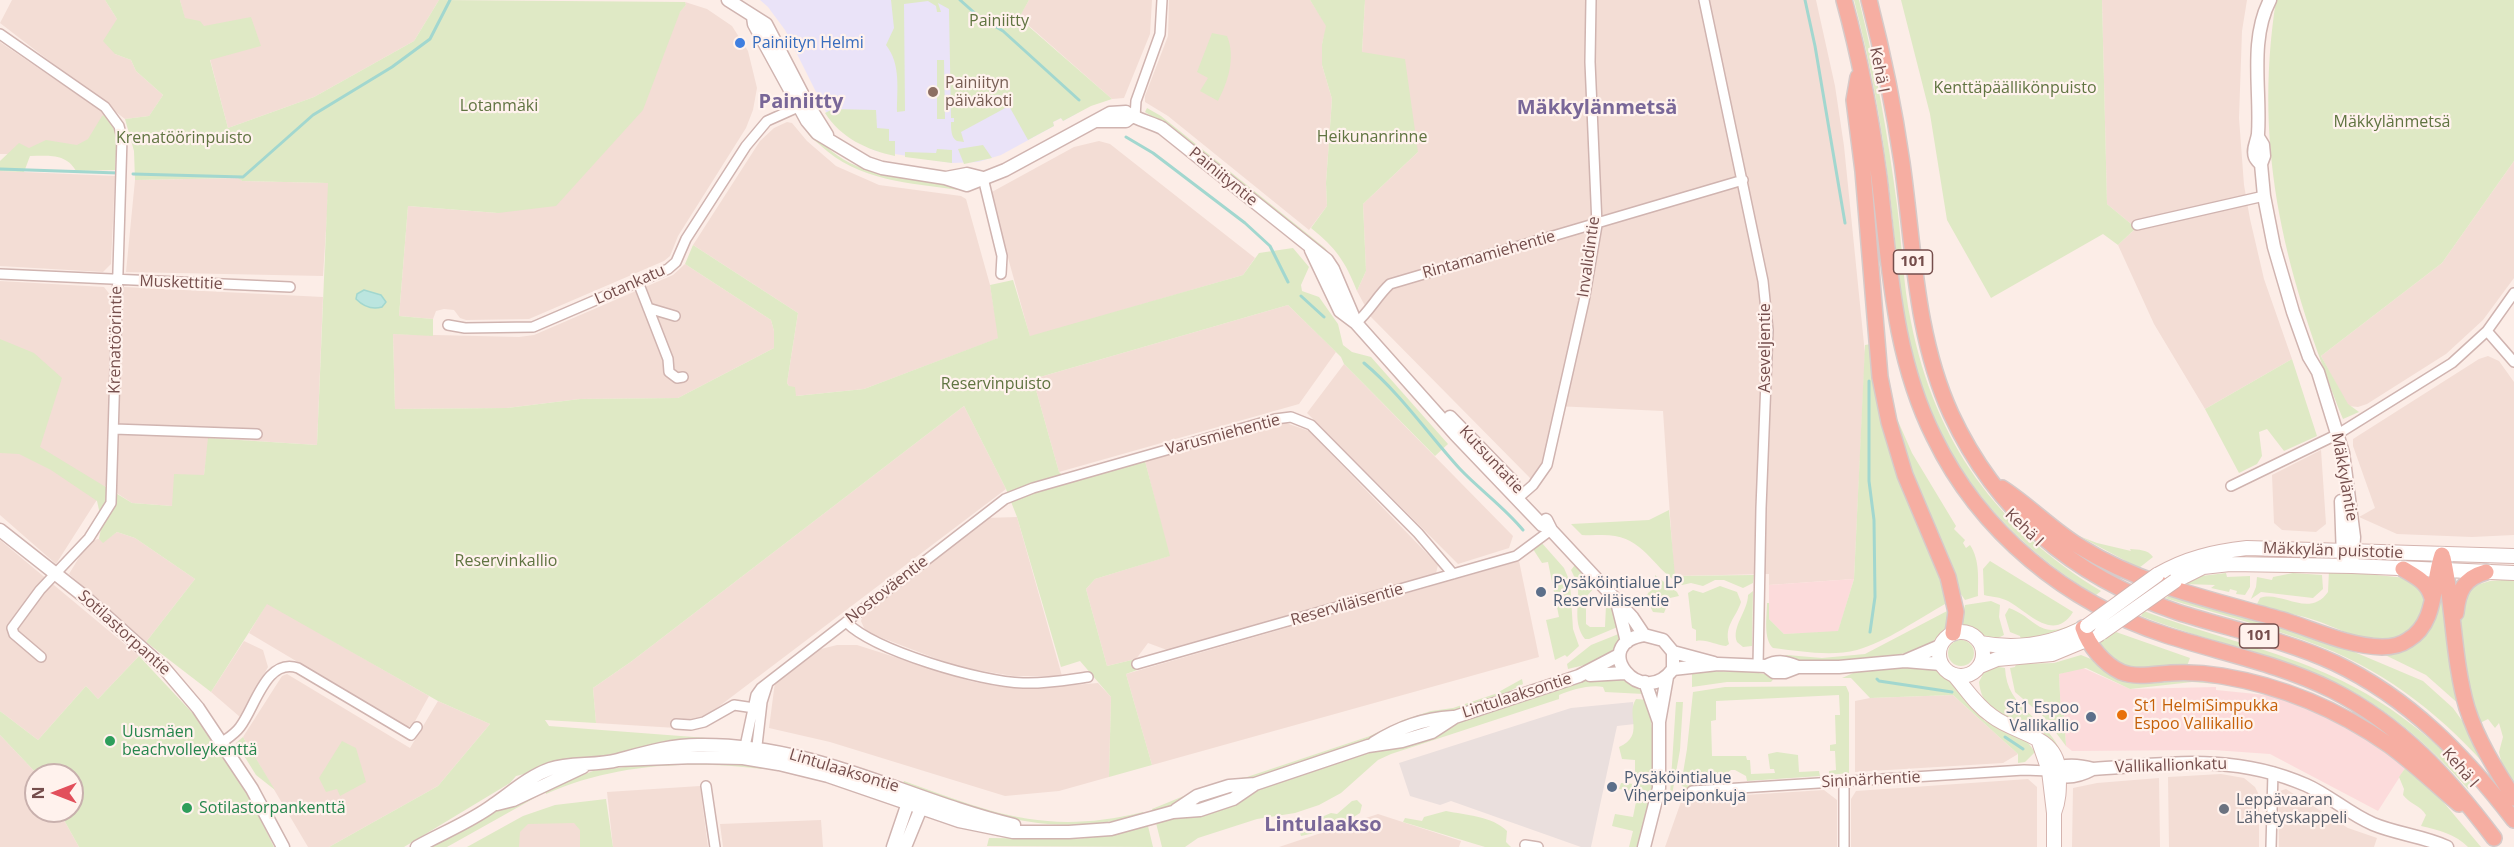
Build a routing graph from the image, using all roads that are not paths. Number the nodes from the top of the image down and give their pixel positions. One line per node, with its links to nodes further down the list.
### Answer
1 (728, 0): 11 (street, Painiityntie)
2 (1162, 0): 12 (street)
3 (1590, 0): 16 (street, Invalidintie)
4 (1704, 0): 14 (street, Aseveljentie)
5 (1844, 0): 10 (highway, Kehä I / 101)
6 (1869, 0): 34 (highway, Kehä I / 101)
7 (2270, 0): 8 (street, Mäkkyläntie)
8 (2262, 6): 15 (street, Mäkkyläntie)
9 (0, 34): 20 (street, Krenatöörintie)
10 (1860, 65): 53 (highway, Kehä I / 101); 54 (highway, 101)
11 (802, 105): 13 (street, Painiityntie); 21 (street, Lotankatu)
12 (1133, 117): 13 (street, Painiityntie); 26 (street, Painiityntie)
13 (982, 178): 19 (street)
14 (1743, 180): 16 (street, Rintamamiehentie); 67 (street, Aseveljentie)
15 (2264, 196): 17 (street); 33 (street, Mäkkyläntie)
16 (1597, 225): 26 (street, Rintamamiehentie); 36 (street, Invalidintie)
17 (2137, 225)
18 (0, 274): 20 (street, Muskettitie)
19 (1001, 274)
20 (117, 280): 22 (street, Muskettitie); 31 (street, Krenatöörintie)
21 (638, 282): 24 (street); 27 (street, Lotankatu)
22 (290, 287)
23 (2514, 293): 28 (street)
24 (648, 308): 25 (street); 30 (street)
25 (675, 316)
26 (1356, 324): 36 (street, Kutsuntatie)
27 (448, 325)
28 (2487, 331): 29 (street); 33 (street)
29 (2514, 362)
30 (683, 376)
31 (114, 429): 32 (street); 47 (street, Krenatöörintie)
32 (257, 434)
33 (2335, 435): 35 (street); 42 (street, Mäkkyläntie)
34 (1988, 478): 49 (highway); 90 (highway, Kehä I / 101)
35 (2231, 486)
36 (1520, 496): 38 (street, Kutsuntatie)
37 (1005, 499): 48 (street, Varusmiehentie); 51 (street, Nostoväentie)
38 (1550, 529): 48 (street, Reserviläisentie); 50 (street, Kutsuntatie)
39 (0, 530): 47 (street, Sotilastorpantie)
40 (2442, 555): 41 (main road, Mäkkylän puistotie); 42 (main road, Mäkkylän puistotie); 44 (highway)
41 (2514, 556)
42 (2348, 559): 43 (main road, Mäkkylän puistotie); 53 (main road, Mäkkylän puistotie, bridge); 53 (main road, Mäkkylän puistotie, bridge)
43 (2403, 569): 44 (main road, Mäkkylän puistotie); 49 (highway)
44 (2441, 571): 45 (main road, Mäkkylän puistotie); 49 (highway); 52 (highway)
45 (2486, 572): 46 (main road, Mäkkylän puistotie); 52 (highway)
46 (2514, 573)
47 (57, 574): 62 (street, Krenatöörintie); 80 (street, Sotilastorpantie)
48 (1453, 574): 64 (street, Reserviläisentie)
49 (2432, 598)
50 (1617, 603): 55 (street, Kutsuntatie); 56 (street, Kutsuntatie)
51 (846, 622): 73 (street); 76 (street, Nostoväentie)
52 (2454, 625): 88 (highway)
53 (2086, 632): 60 (main road)
54 (1953, 633): 57 (main road); 58 (main road)
55 (1644, 635): 56 (street); 59 (street)
56 (1627, 642): 61 (street)
57 (1980, 643): 60 (main road); 68 (main road)
58 (1940, 646): 63 (street); 66 (main road)
59 (1673, 652): 65 (street); 70 (street)
60 (1997, 652): 68 (main road)
61 (1619, 655): 69 (street); 72 (street, Lintulaaksontie)
62 (41, 657)
63 (1905, 661): 66 (street); 67 (street)
64 (1137, 664)
65 (1718, 664): 67 (street); 70 (street)
66 (1941, 664): 71 (main road)
67 (1762, 666)
68 (1976, 669): 71 (main road); 75 (main road)
69 (1624, 673): 72 (street, Lintulaaksontie); 74 (street)
70 (1670, 673): 74 (street); 77 (street)
71 (1954, 675): 75 (main road)
72 (1579, 676): 89 (street, Lintulaaksontie)
73 (1088, 677)
74 (1645, 682): 77 (street)
75 (1980, 704): 82 (main road)
76 (757, 709): 78 (street); 81 (street, Nostoväentie)
77 (1659, 722): 98 (street)
78 (676, 724)
79 (417, 727): 80 (street)
80 (221, 743): 92 (street, Sotilastorpantie)
81 (750, 753): 87 (street, Lintulaaksontie); 93 (street, Lintulaaksontie)
82 (2056, 771): 83 (street, Vallikallionkatu); 84 (street, Sininärhentie); 100 (main road)
83 (2273, 772): 101 (street); 102 (street, Vallikallionkatu)
84 (1844, 782): 86 (street, Sininärhentie); 99 (street)
85 (706, 786): 94 (street)
86 (1692, 791)
87 (910, 798): 89 (street, Lintulaaksontie); 95 (street)
88 (2514, 798)
89 (923, 802): 96 (street)
90 (2514, 820)
91 (1525, 845): 97 (street)
92 (283, 847)
93 (417, 847)
94 (716, 847)
95 (893, 847)
96 (905, 847)
97 (1538, 847)
98 (1644, 847)
99 (1844, 847)
100 (2054, 847)
101 (2271, 847)
102 (2447, 847)

